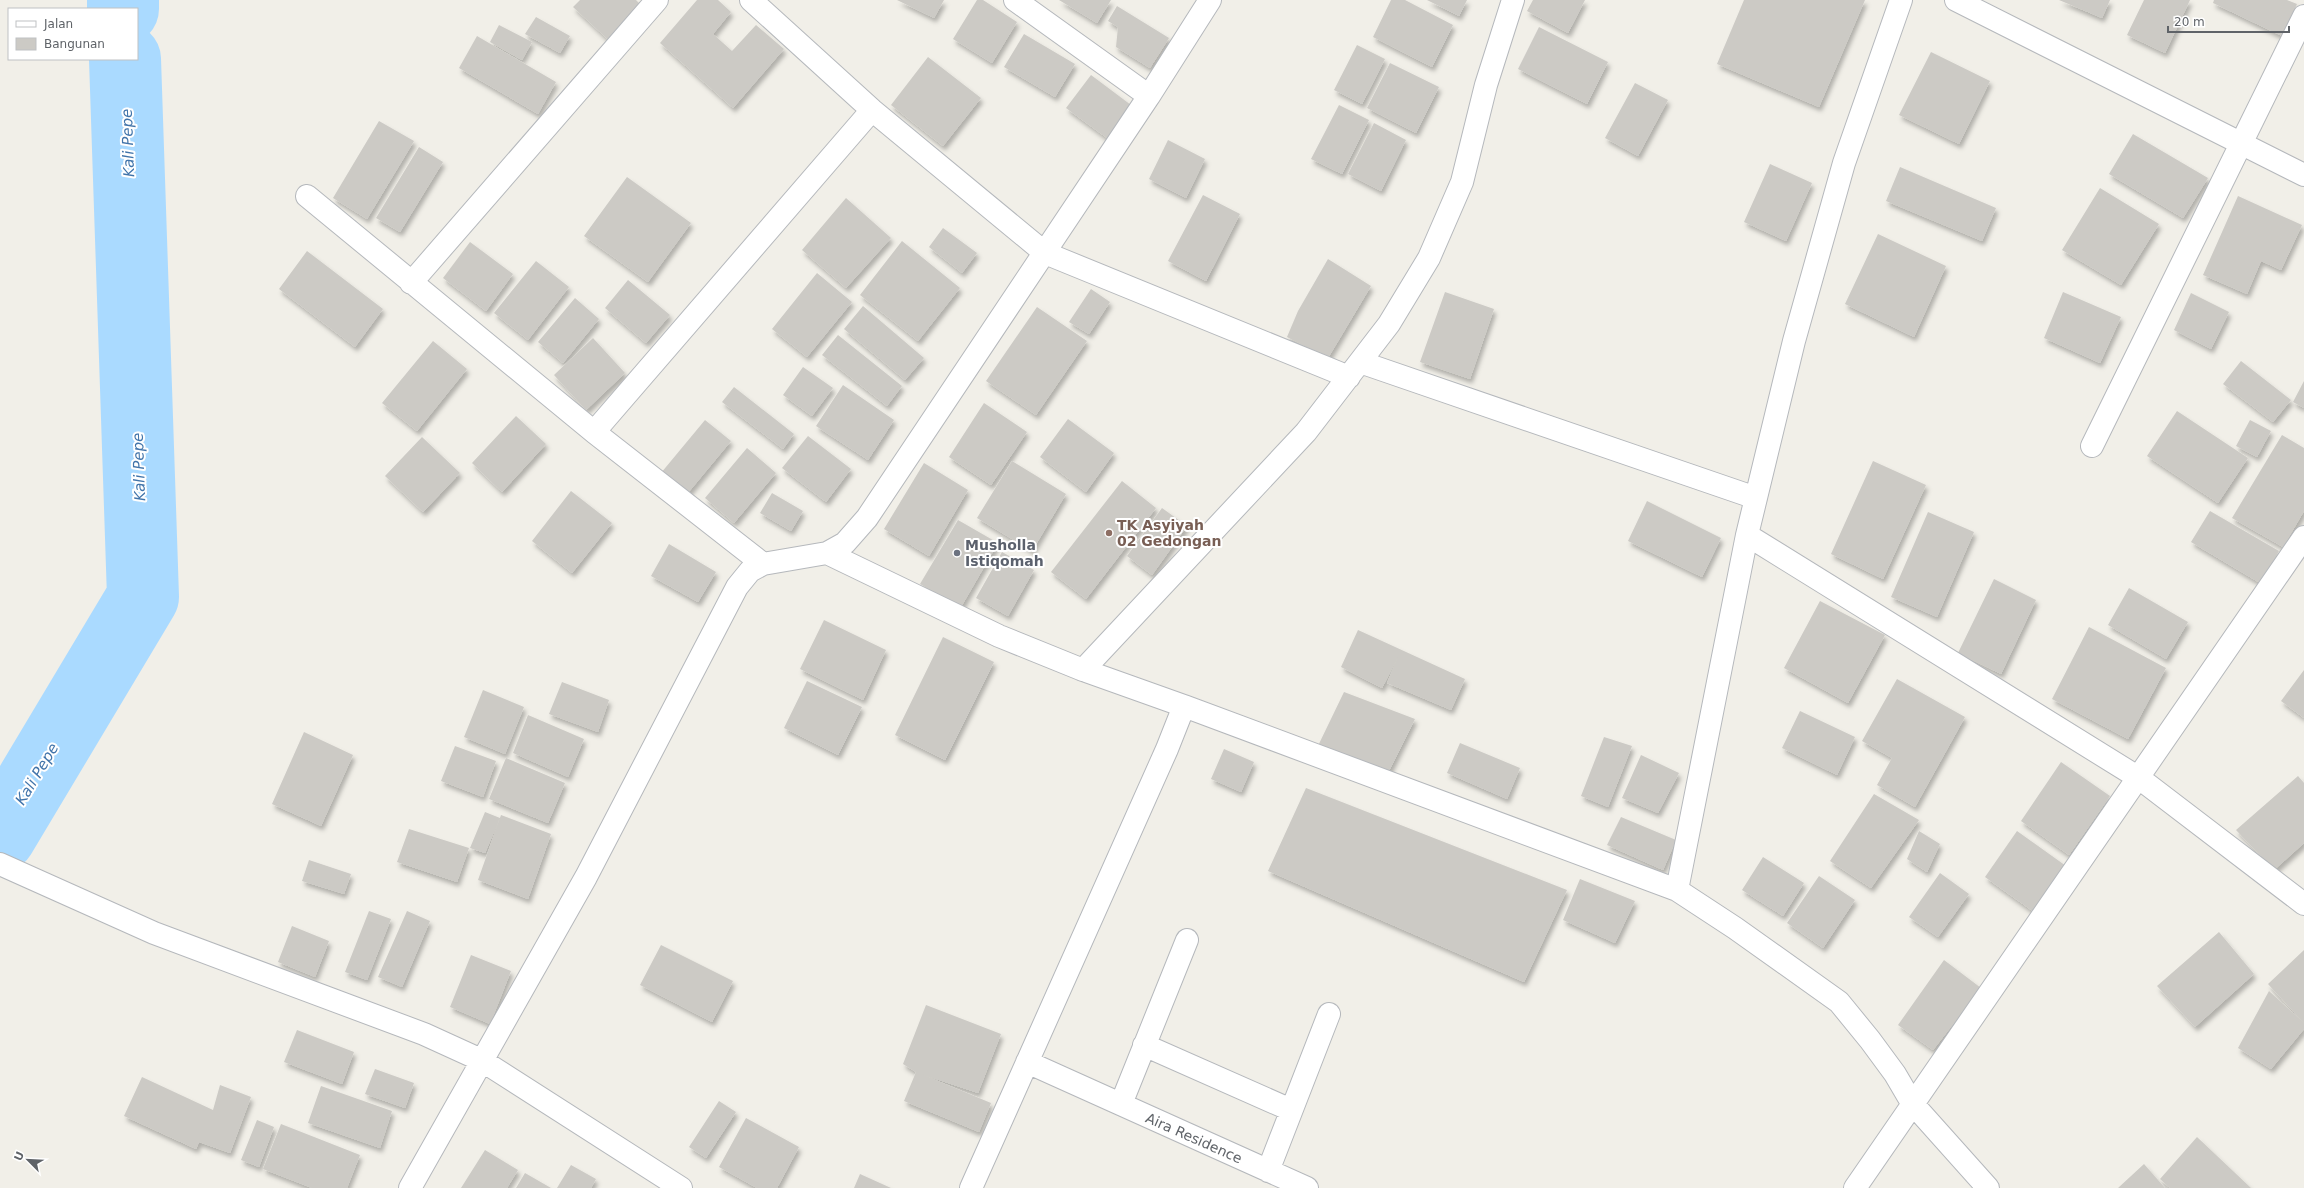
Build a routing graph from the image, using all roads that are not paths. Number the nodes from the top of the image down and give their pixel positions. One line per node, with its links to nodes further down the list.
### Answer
1 (657, 0): 15 (street)
2 (751, 0): 10 (street)
3 (1015, 0): 9 (street)
4 (1210, 0): 9 (street)
5 (1513, 0): 16 (street)
6 (1902, 0): 19 (street)
7 (1956, 0): 11 (street)
8 (2304, 16): 11 (street)
9 (1148, 96): 14 (street)
10 (872, 110): 14 (street); 17 (street)
11 (2242, 144): 12 (street); 18 (street)
12 (2304, 175)
13 (307, 196): 15 (street)
14 (1045, 253): 16 (street); 22 (street)
15 (411, 283): 17 (street)
16 (1355, 369): 19 (street); 24 (street)
17 (594, 432): 23 (street)
18 (2092, 446)
19 (1756, 498): 20 (street)
20 (1747, 536): 26 (street); 28 (street)
21 (2304, 537): 26 (street)
22 (827, 553): 23 (street); 24 (street)
23 (763, 564): 33 (street)
24 (1083, 670): 25 (street)
25 (1184, 706): 28 (street); 34 (street)
26 (2139, 778): 29 (street); 35 (street)
27 (0, 864): 33 (street)
28 (1677, 890): 35 (street)
29 (2304, 904)
30 (1187, 940): 32 (street)
31 (1329, 1014): 37 (street)
32 (1144, 1045): 36 (street); 37 (street)
33 (481, 1060): 39 (street); 40 (street)
34 (1027, 1062): 36 (street, Aira Residence); 41 (street)
35 (1912, 1103): 43 (street); 44 (street)
36 (1121, 1104): 38 (street, Aira Residence)
37 (1291, 1110): 38 (street)
38 (1268, 1171): 42 (street, Aira Residence)
39 (410, 1188)
40 (681, 1188)
41 (971, 1188)
42 (1307, 1188)
43 (1855, 1188)
44 (1988, 1188)

